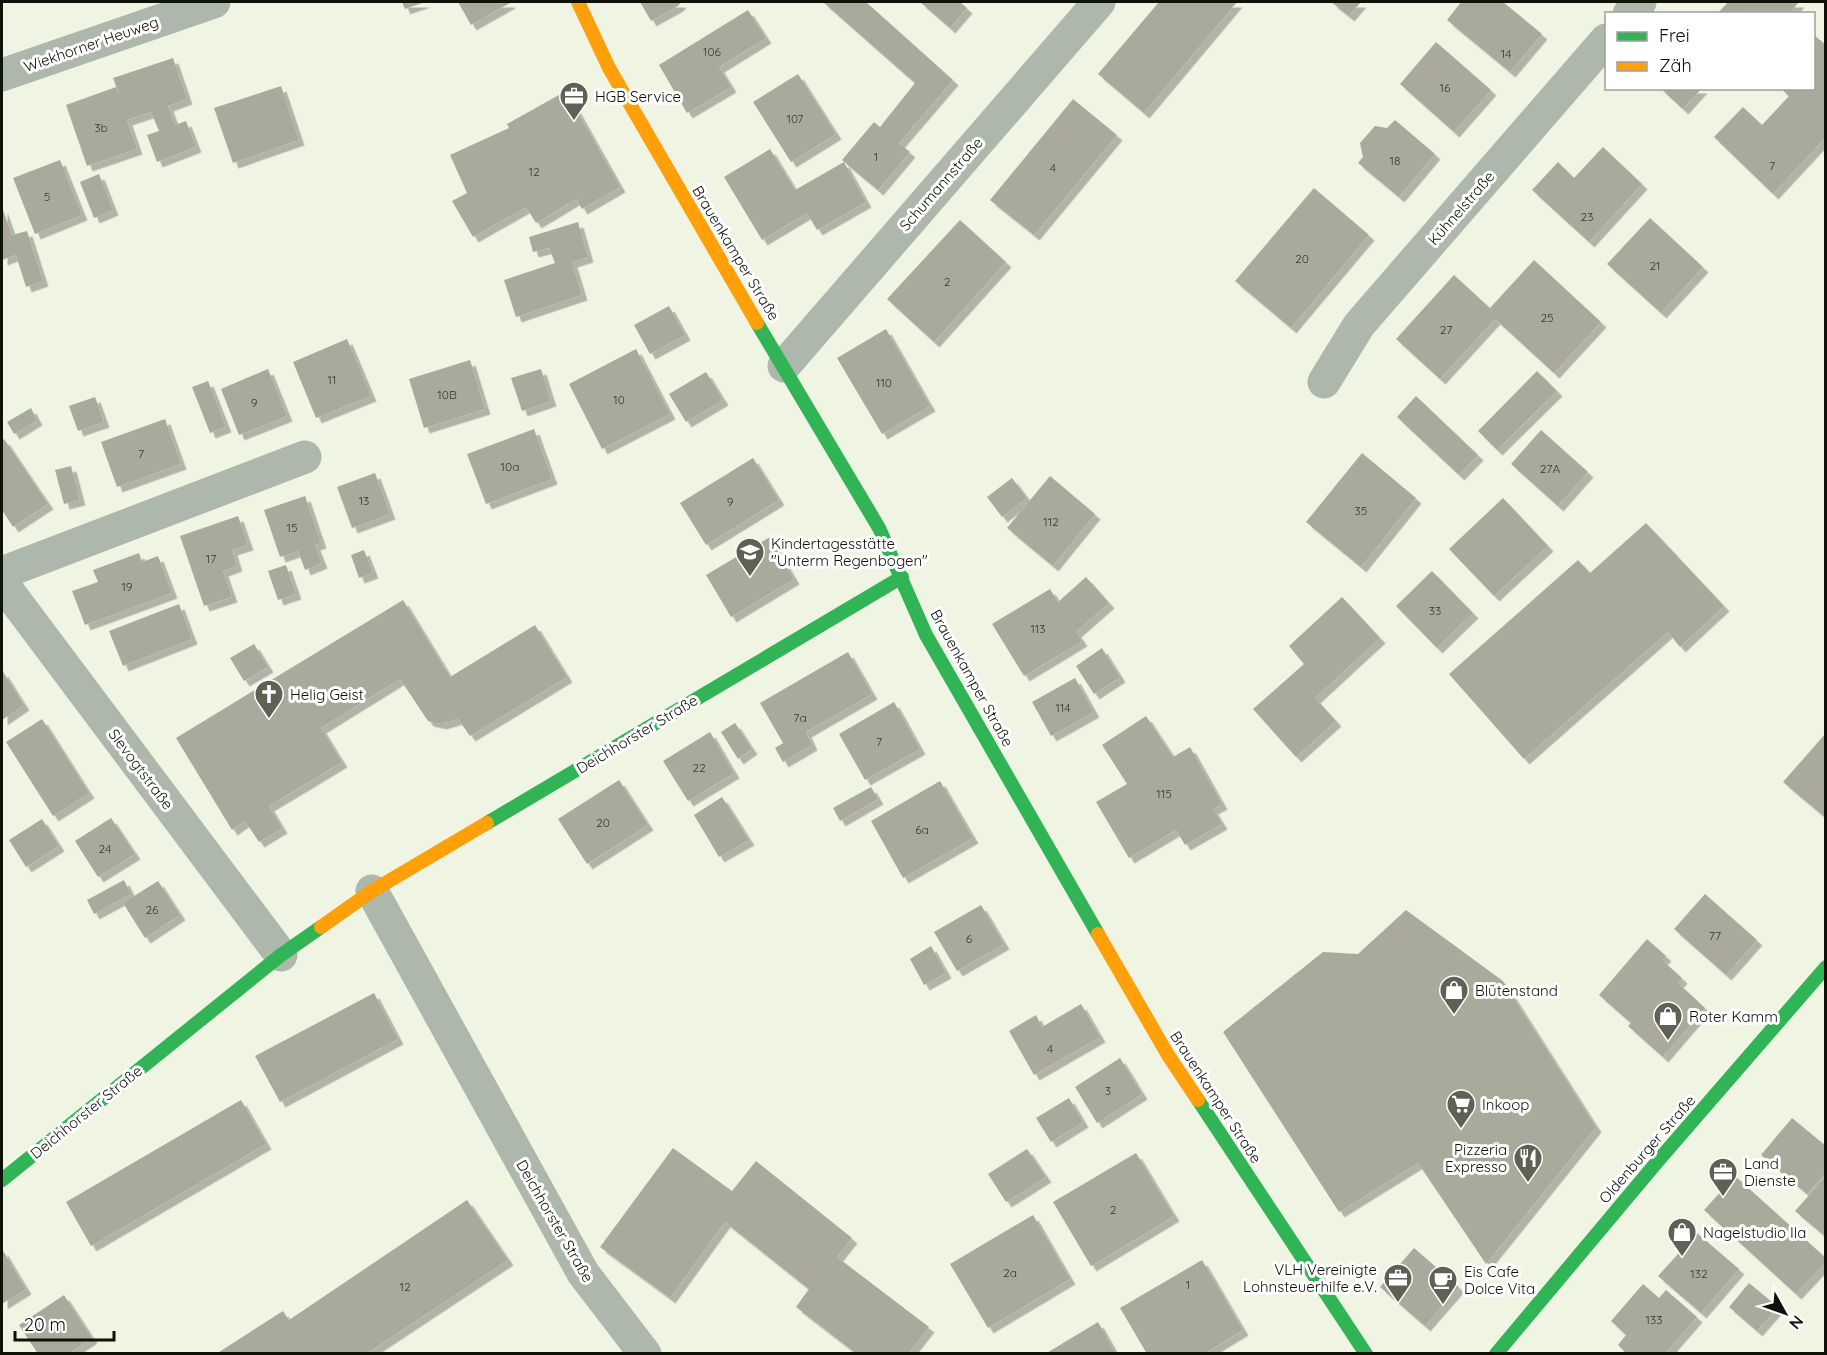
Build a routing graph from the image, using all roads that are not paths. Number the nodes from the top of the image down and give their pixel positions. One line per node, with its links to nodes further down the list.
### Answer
1 (214, 2): 5 (street, Wiekhorner Heuweg)
2 (578, 2): 6 (street, Brauenkamper Straße)
3 (1099, 2): 6 (street, Schumannstraße)
4 (1605, 41): 7 (street, Kühnelstraße)
5 (2, 75)
6 (784, 366): 10 (street, Brauenkamper Straße)
7 (1324, 382)
8 (304, 457): 9 (street)
9 (2, 573)
10 (902, 578): 12 (street, Deichhorster Straße); 17 (street, Brauenkamper Straße)
11 (2, 583): 13 (street, Slevogtstraße)
12 (372, 891): 13 (street, Deichhorster Straße); 16 (street, Deichhorster Straße)
13 (281, 955): 15 (street, Deichhorster Straße)
14 (1826, 967): 18 (street, Oldenburger Straße)
15 (2, 1180)
16 (645, 1353)
17 (1366, 1353)
18 (1496, 1353)

